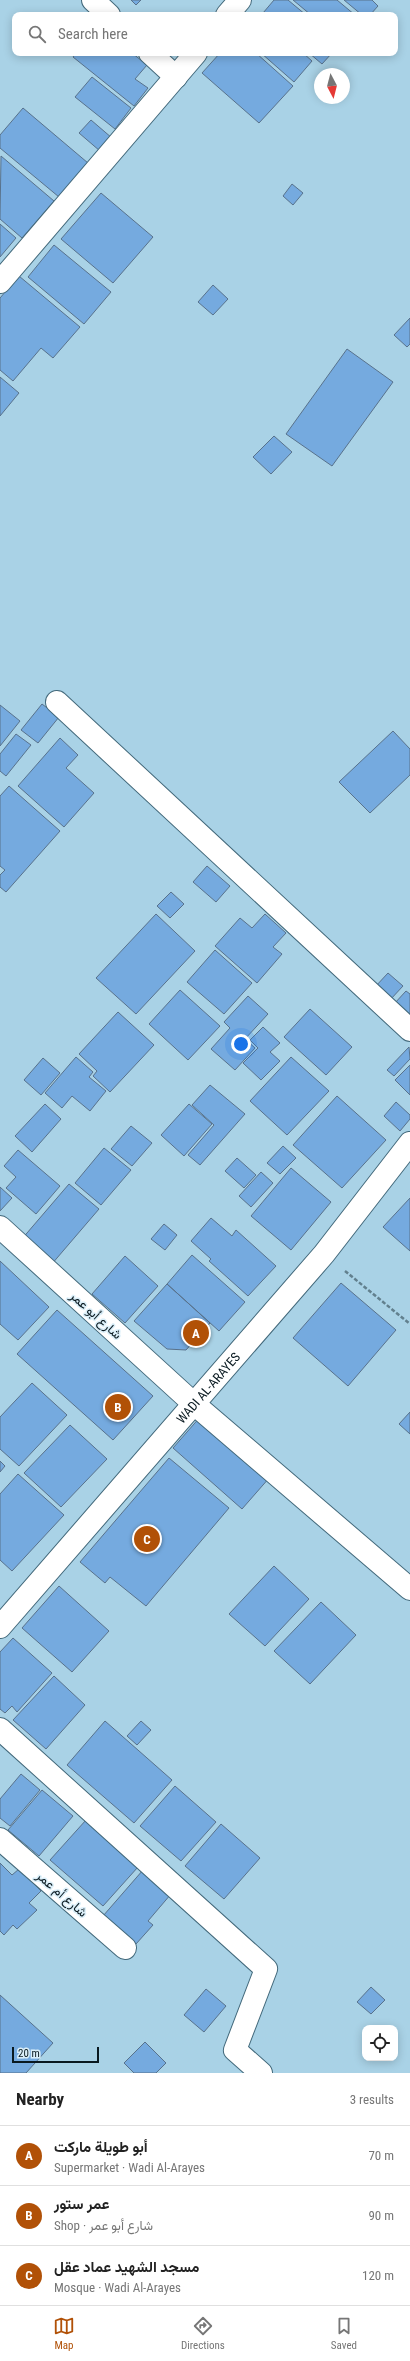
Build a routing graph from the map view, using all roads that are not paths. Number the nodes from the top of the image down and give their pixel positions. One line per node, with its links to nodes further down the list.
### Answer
1 (93, 0): 3 (street)
2 (240, 0): 4 (street)
3 (106, 12)
4 (230, 12)
5 (153, 56): 7 (street)
6 (194, 56): 7 (street)
7 (176, 77): 8 (street)
8 (0, 282)
9 (57, 702): 10 (street)
10 (410, 1030)
11 (410, 1143): 13 (street, WADI AL-ARAYES)
12 (0, 1227): 13 (street, شارع أبو عمر)
13 (193, 1403): 14 (street, شارع أبو عمر); 15 (street, WADI AL-ARAYES)
14 (410, 1589)
15 (0, 1627)
16 (0, 1730): 19 (street)
17 (0, 1839): 18 (street, شارع أم عمر)
18 (125, 1948)
19 (261, 2073)

